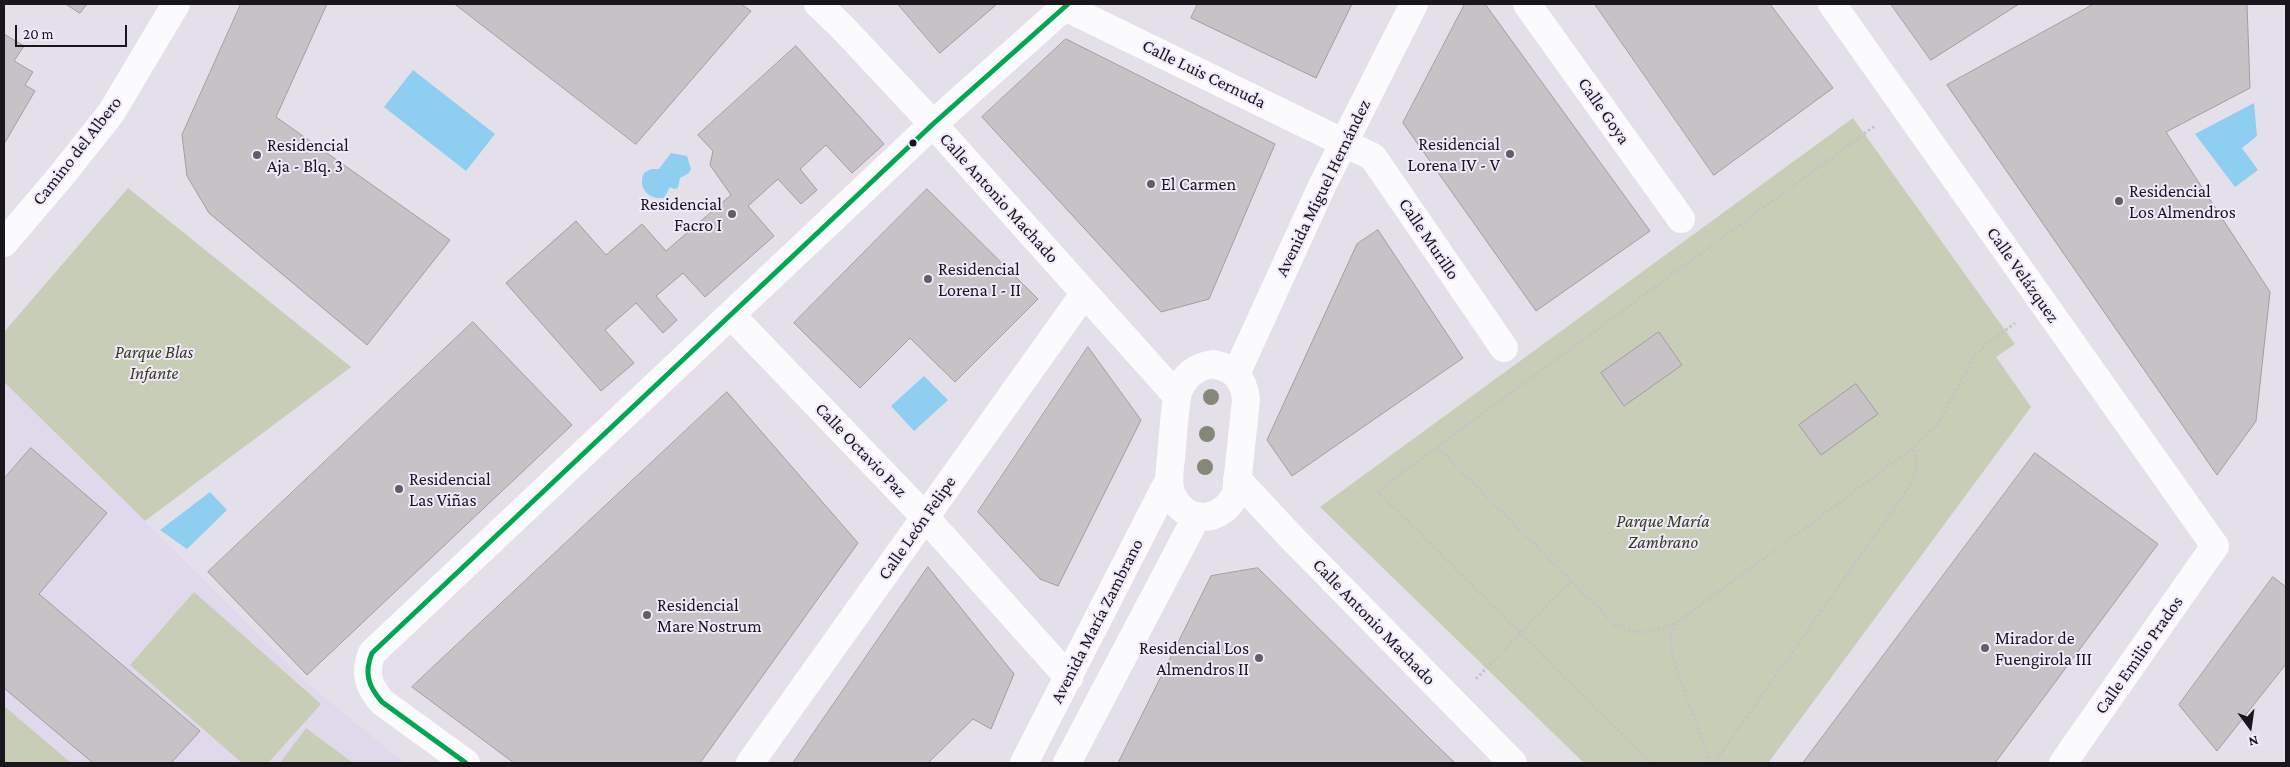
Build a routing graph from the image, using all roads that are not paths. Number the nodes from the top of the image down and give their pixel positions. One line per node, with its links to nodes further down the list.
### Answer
1 (176, 4): 10 (street, Camino del Albero)
2 (818, 4): 7 (street, Calle Antonio Machado)
3 (1414, 4): 8 (street, Avenida Miguel Hernández)
4 (1527, 4): 9 (street, Calle Goya)
5 (1832, 4): 20 (street, Calle Velázquez)
6 (1066, 6): 7 (street); 8 (street, Calle Luis Cernuda)
7 (933, 124): 11 (street, Calle Antonio Machado); 12 (street)
8 (1344, 142): 13 (street, Calle Murillo); 14 (street, Avenida Miguel Hernández)
9 (1681, 219)
10 (4, 243)
11 (1084, 294): 15 (street, Calle Antonio Machado); 19 (street, Calle León Felipe)
12 (730, 315): 19 (street, Calle Octavio Paz); 22 (street)
13 (1504, 348)
14 (1236, 374): 15 (street); 16 (street)
15 (1177, 396): 17 (street)
16 (1237, 479): 18 (street); 26 (street, Calle Antonio Machado)
17 (1169, 480): 18 (street); 21 (street, Avenida María Zambrano)
18 (1197, 516): 25 (street)
19 (925, 517): 21 (street, Calle Octavio Paz); 23 (street, Calle León Felipe)
20 (2215, 546): 27 (street, Calle Emilio Prados)
21 (1069, 678): 24 (street, Avenida María Zambrano)
22 (466, 763)
23 (750, 763)
24 (1024, 763)
25 (1067, 763)
26 (1513, 763)
27 (2063, 763)

